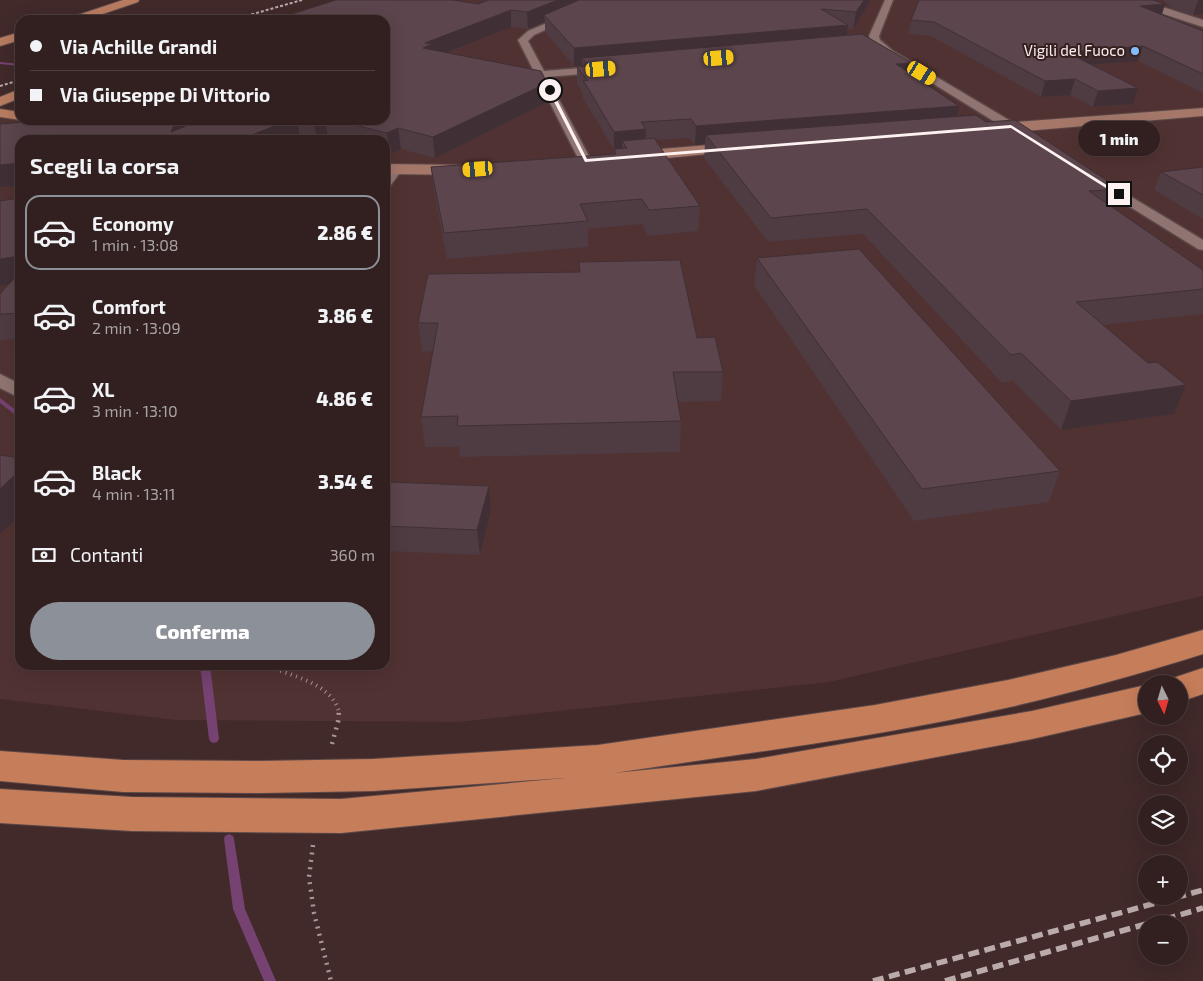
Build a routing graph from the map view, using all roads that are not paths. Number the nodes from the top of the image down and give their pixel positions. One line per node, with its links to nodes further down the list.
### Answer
1 (134, 0): 5 (main road)
2 (608, 0): 10 (street)
3 (889, 0): 15 (street)
4 (1131, 0): 6 (street)
5 (88, 15)
6 (1203, 24)
7 (15, 38): 8 (main road)
8 (0, 42)
9 (620, 67): 10 (street)
10 (541, 74): 20 (street)
11 (15, 95): 12 (main road)
12 (0, 102)
13 (1203, 112): 15 (main road)
14 (195, 125): 17 (main road)
15 (1011, 127): 16 (main road); 18 (street)
16 (972, 130)
17 (230, 135)
18 (1035, 141)
19 (757, 146): 20 (main road)
20 (585, 160): 21 (main road)
21 (566, 162)
22 (480, 169): 23 (main road)
23 (390, 170)
24 (1085, 173): 25 (street)
25 (1203, 246)
26 (0, 380): 27 (street)
27 (15, 389)
28 (1203, 642): 32 (highway)
29 (1203, 681): 30 (highway)
30 (1188, 686)
31 (1138, 701): 33 (highway)
32 (0, 766)
33 (0, 806)

